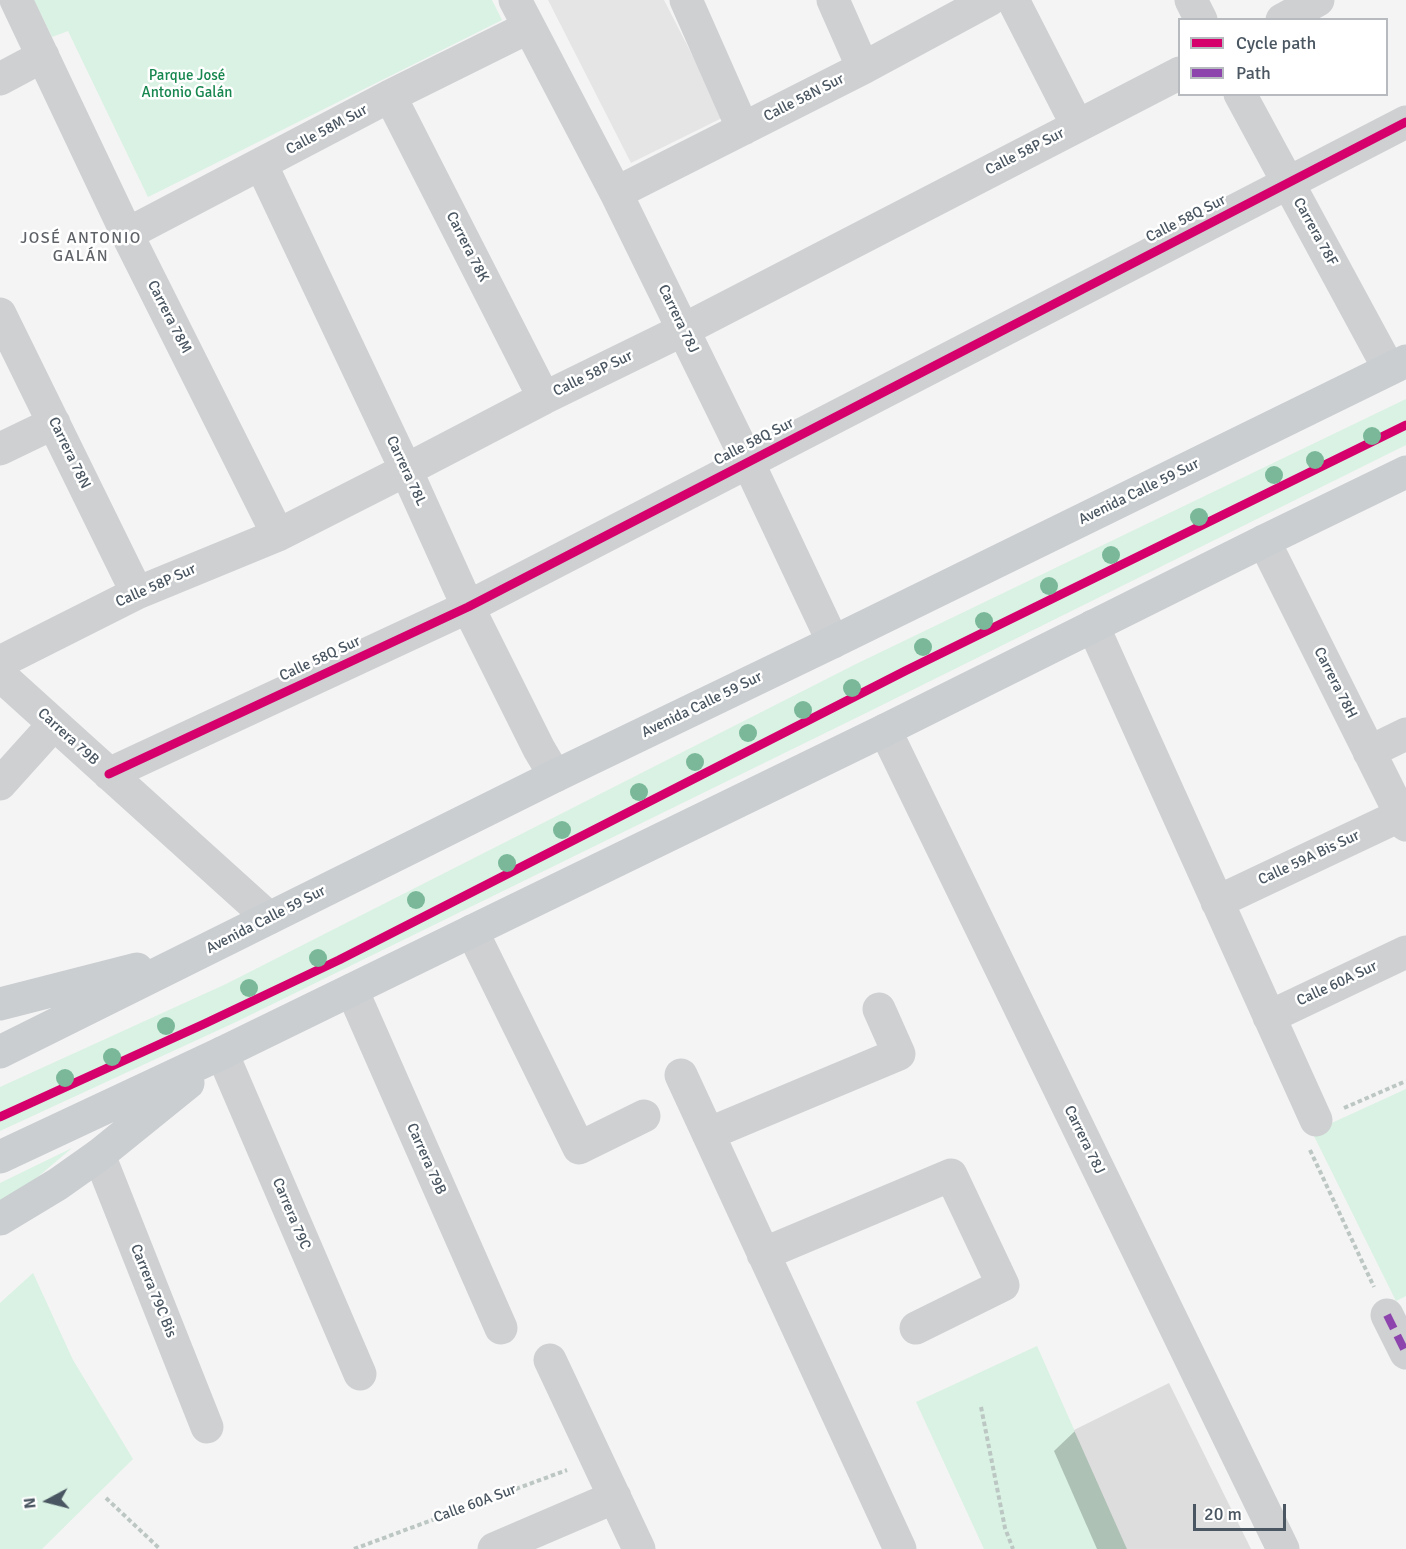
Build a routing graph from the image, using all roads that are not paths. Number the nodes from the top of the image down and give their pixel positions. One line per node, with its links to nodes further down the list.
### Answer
1 (16, 0): 11 (street, Carrera 78M)
2 (686, 0): 19 (street)
3 (833, 0): 12 (street)
4 (989, 0): 12 (street, Calle 58N Sur)
5 (1013, 0): 18 (street)
6 (1191, 0): 9 (street)
7 (1318, 0): 10 (street)
8 (522, 14): 15 (street, Calle 58M Sur); 22 (street, Carrera 78J)
9 (1200, 18)
10 (1285, 18)
11 (43, 56): 14 (street); 23 (street, Carrera 78M)
12 (864, 68): 19 (street, Calle 58N Sur)
13 (1178, 74): 18 (street, Calle 58P Sur)
14 (0, 79)
15 (390, 96): 20 (street, Calle 58M Sur); 27 (street, Carrera 78K)
16 (1241, 96): 21 (street, Carrera 78F)
17 (1406, 122): 21 (street, Calle 58Q Sur)
18 (1077, 125): 25 (street, Calle 58P Sur)
19 (743, 129): 22 (street, Calle 58N Sur)
20 (261, 165): 23 (street, Calle 58M Sur); 31 (street, Carrera 78L)
21 (1288, 183): 26 (street, Carrera 78F); 30 (street, Calle 58Q Sur)
22 (616, 193): 25 (street, Carrera 78J)
23 (127, 234): 33 (street, Carrera 78M)
24 (0, 314): 28 (street, Carrera 78N)
25 (683, 330): 27 (street, Calle 58P Sur); 30 (street, Carrera 78J)
26 (1398, 365): 38 (main road, Avenida Calle 59 Sur)
27 (544, 398): 31 (street, Calle 58P Sur)
28 (54, 423): 29 (street); 35 (street, Carrera 78N)
29 (0, 449)
30 (748, 462): 36 (street, Calle 58Q Sur); 38 (street, Carrera 78J)
31 (406, 470): 33 (street, Calle 58P Sur); 36 (street, Carrera 78L)
32 (1406, 472): 34 (main road)
33 (278, 535): 35 (street, Calle 58P Sur)
34 (1264, 541): 37 (main road); 44 (street, Carrera 78H)
35 (137, 592): 39 (street, Calle 58P Sur)
36 (468, 607): 45 (street, Calle 58Q Sur); 46 (street, Carrera 78L)
37 (1093, 626): 42 (main road); 49 (street)
38 (833, 642): 46 (main road, Avenida Calle 59 Sur)
39 (0, 662)
40 (0, 675): 41 (street, Carrera 79B)
41 (54, 724): 45 (street, Carrera 79B); 47 (street)
42 (885, 730): 51 (main road); 79 (street, Carrera 78J)
43 (1406, 734): 44 (street)
44 (1369, 752): 48 (street, Carrera 78H)
45 (109, 774): 50 (street, Carrera 79B)
46 (555, 776): 50 (main road, Avenida Calle 59 Sur)
47 (0, 784)
48 (1404, 820): 49 (street, Calle 59A Bis Sur)
49 (1217, 902): 57 (street)
50 (269, 918): 53 (main road, Avenida Calle 59 Sur)
51 (472, 932): 54 (main road); 61 (street)
52 (1406, 952): 57 (street, Calle 60A Sur)
53 (197, 955): 55 (main road); 58 (main road, Avenida Calle 59 Sur)
54 (352, 990): 59 (main road); 69 (street, Carrera 79B)
55 (0, 1004)
56 (879, 1009): 63 (street)
57 (1269, 1017): 62 (street)
58 (0, 1052)
59 (222, 1053): 64 (main road); 65 (main road); 73 (street, Carrera 79C)
60 (681, 1075): 63 (street)
61 (644, 1116)
62 (1311, 1132)
63 (708, 1134): 67 (street)
64 (99, 1155): 66 (main road); 74 (street, Carrera 79C Bis)
65 (0, 1157)
66 (0, 1219)
67 (764, 1254): 70 (street); 78 (street)
68 (1386, 1314): 71 (street)
69 (501, 1328)
70 (916, 1328)
71 (1406, 1353)
72 (550, 1360): 75 (street)
73 (360, 1374)
74 (207, 1427)
75 (615, 1497): 76 (street); 77 (street)
76 (633, 1547)
77 (494, 1549)
78 (900, 1549)
79 (1283, 1549)

